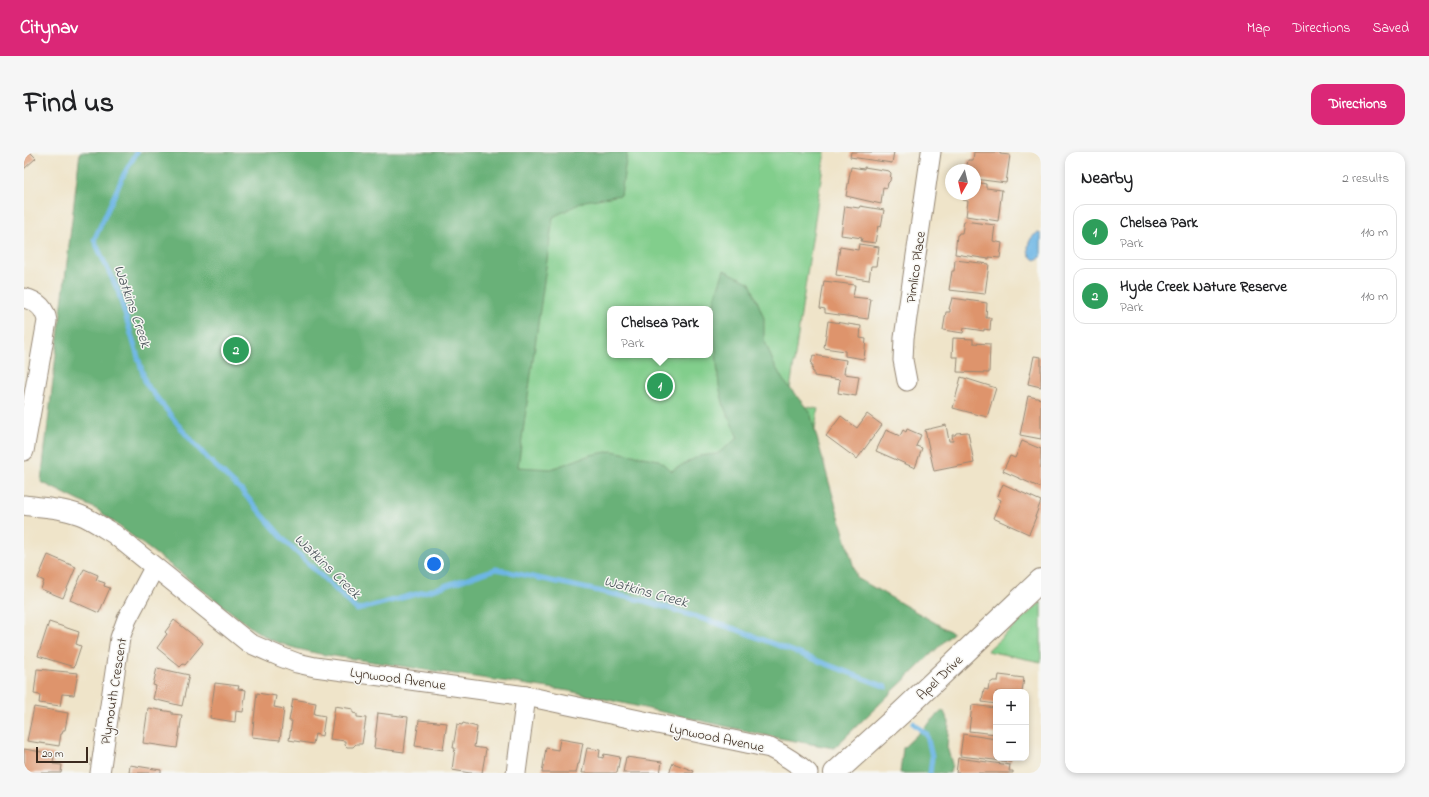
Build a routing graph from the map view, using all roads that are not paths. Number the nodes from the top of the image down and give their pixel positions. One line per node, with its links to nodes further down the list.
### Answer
1 (931, 152): 3 (street, Pimlico Place)
2 (24, 298): 4 (street)
3 (906, 381)
4 (24, 451)
5 (24, 505): 6 (street, Lynwood Avenue)
6 (154, 568): 8 (street, Lynwood Avenue); 9 (street, Plymouth Crescent)
7 (1041, 580): 12 (street, Apel Drive)
8 (526, 696): 10 (street); 11 (street, Lynwood Avenue)
9 (100, 773)
10 (516, 773)
11 (808, 773)
12 (835, 773)

